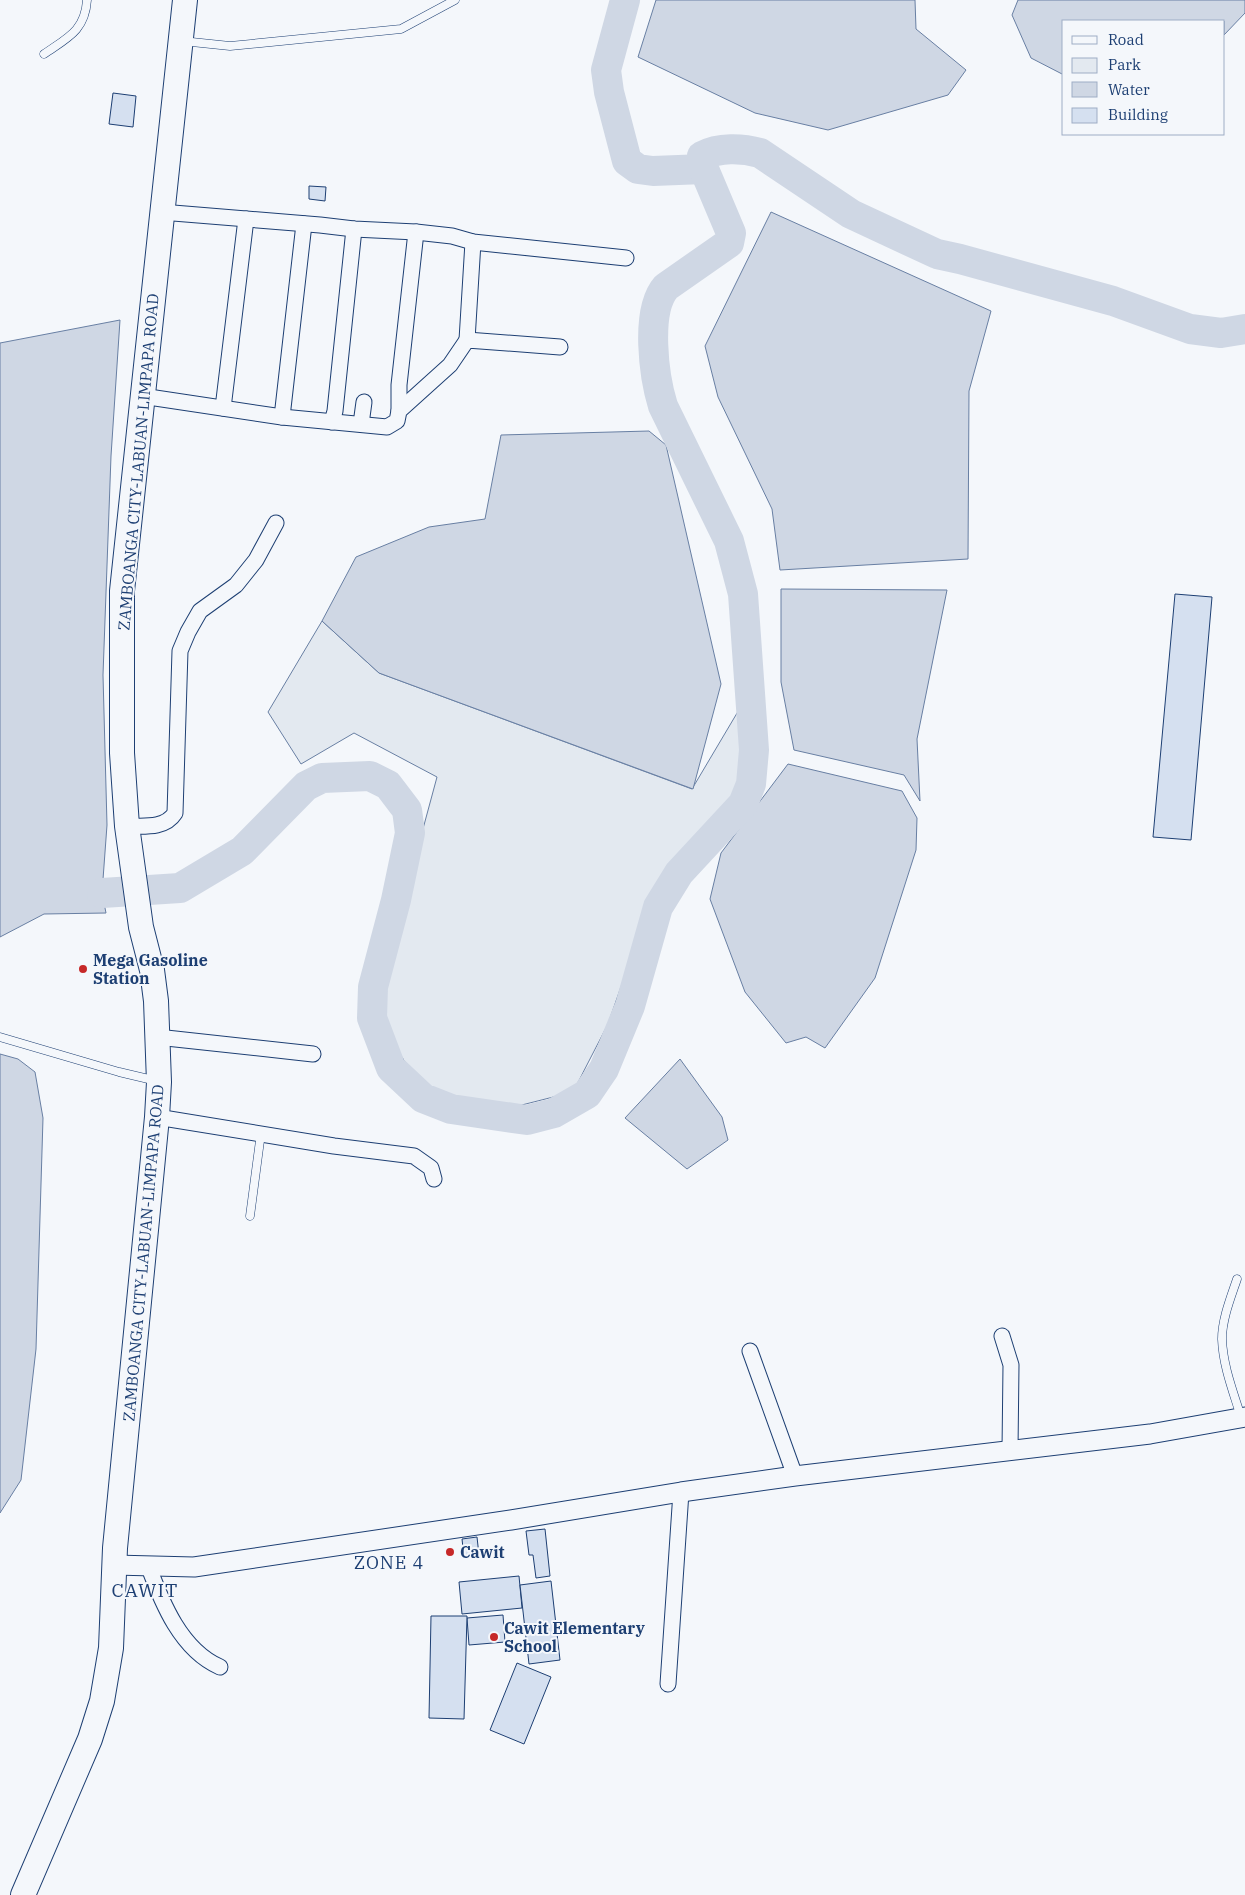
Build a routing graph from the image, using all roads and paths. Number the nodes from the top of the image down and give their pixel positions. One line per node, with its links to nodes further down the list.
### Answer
1 (87, 0): 5 (lane)
2 (184, 0): 4 (main road, ZAMBOANGA CITY-LABUAN-LIMPAPA ROAD)
3 (454, 0): 4 (lane)
4 (180, 41): 6 (main road, ZAMBOANGA CITY-LABUAN-LIMPAPA ROAD)
5 (44, 54)
6 (162, 212): 7 (street); 15 (main road, ZAMBOANGA CITY-LABUAN-LIMPAPA ROAD)
7 (246, 219): 8 (street); 17 (street)
8 (304, 224): 9 (street); 19 (street)
9 (354, 229): 10 (street); 20 (street)
10 (416, 232): 11 (street); 18 (street)
11 (474, 242): 12 (street); 13 (street)
12 (626, 258)
13 (467, 340): 14 (street); 18 (street)
14 (560, 347)
15 (142, 396): 17 (street); 23 (main road, ZAMBOANGA CITY-LABUAN-LIMPAPA ROAD)
16 (364, 402): 21 (street)
17 (223, 408): 19 (street)
18 (399, 411): 21 (street)
19 (282, 416): 20 (street)
20 (332, 422): 21 (street)
21 (361, 424)
22 (276, 523): 23 (street)
23 (127, 826): 25 (main road, ZAMBOANGA CITY-LABUAN-LIMPAPA ROAD)
24 (0, 1037): 27 (lane)
25 (157, 1037): 26 (street); 27 (main road, ZAMBOANGA CITY-LABUAN-LIMPAPA ROAD)
26 (313, 1054)
27 (159, 1082): 28 (main road, ZAMBOANGA CITY-LABUAN-LIMPAPA ROAD)
28 (157, 1117): 29 (street); 39 (main road, ZAMBOANGA CITY-LABUAN-LIMPAPA ROAD)
29 (261, 1133): 30 (street); 31 (lane)
30 (434, 1178)
31 (250, 1216)
32 (1237, 1279): 35 (lane)
33 (1002, 1336): 36 (street)
34 (750, 1351): 37 (street)
35 (1244, 1418): 36 (street)
36 (1010, 1450): 37 (street)
37 (795, 1476): 38 (street)
38 (681, 1492): 40 (street); 42 (street)
39 (114, 1565): 40 (street); 43 (main road, ZAMBOANGA CITY-LABUAN-LIMPAPA ROAD)
40 (148, 1565): 41 (street)
41 (220, 1667)
42 (668, 1684)
43 (23, 1895)

